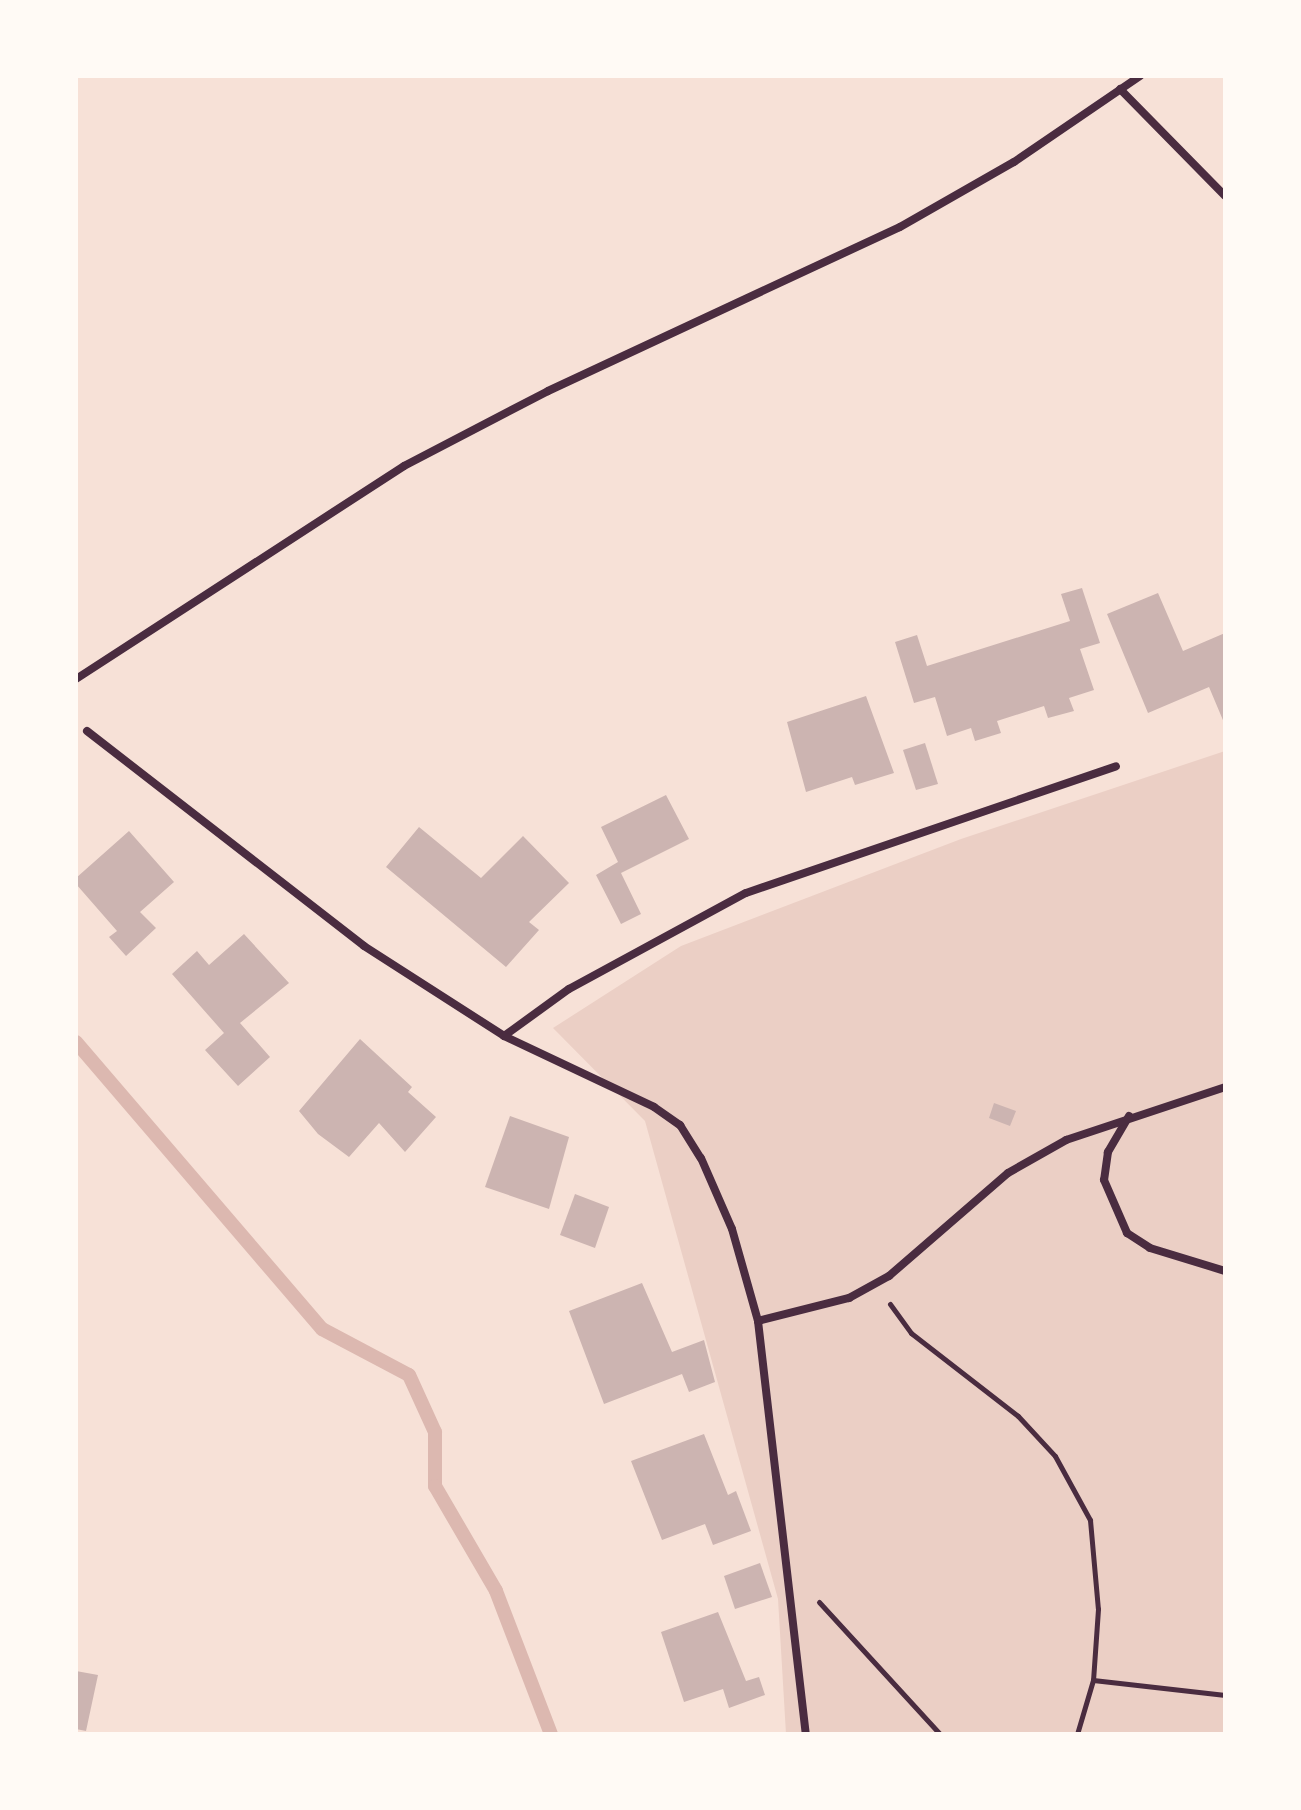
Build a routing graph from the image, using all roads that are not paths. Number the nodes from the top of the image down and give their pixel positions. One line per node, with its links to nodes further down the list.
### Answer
1 (1140, 76): 2 (street)
2 (1120, 89): 3 (street); 4 (street)
3 (1225, 196)
4 (76, 679)
5 (87, 731): 7 (street)
6 (1116, 766): 7 (street)
7 (504, 1036): 11 (street)
8 (1225, 1087): 9 (street)
9 (1130, 1114): 10 (street); 11 (street)
10 (1225, 1271)
11 (758, 1321): 12 (street)
12 (806, 1734)

